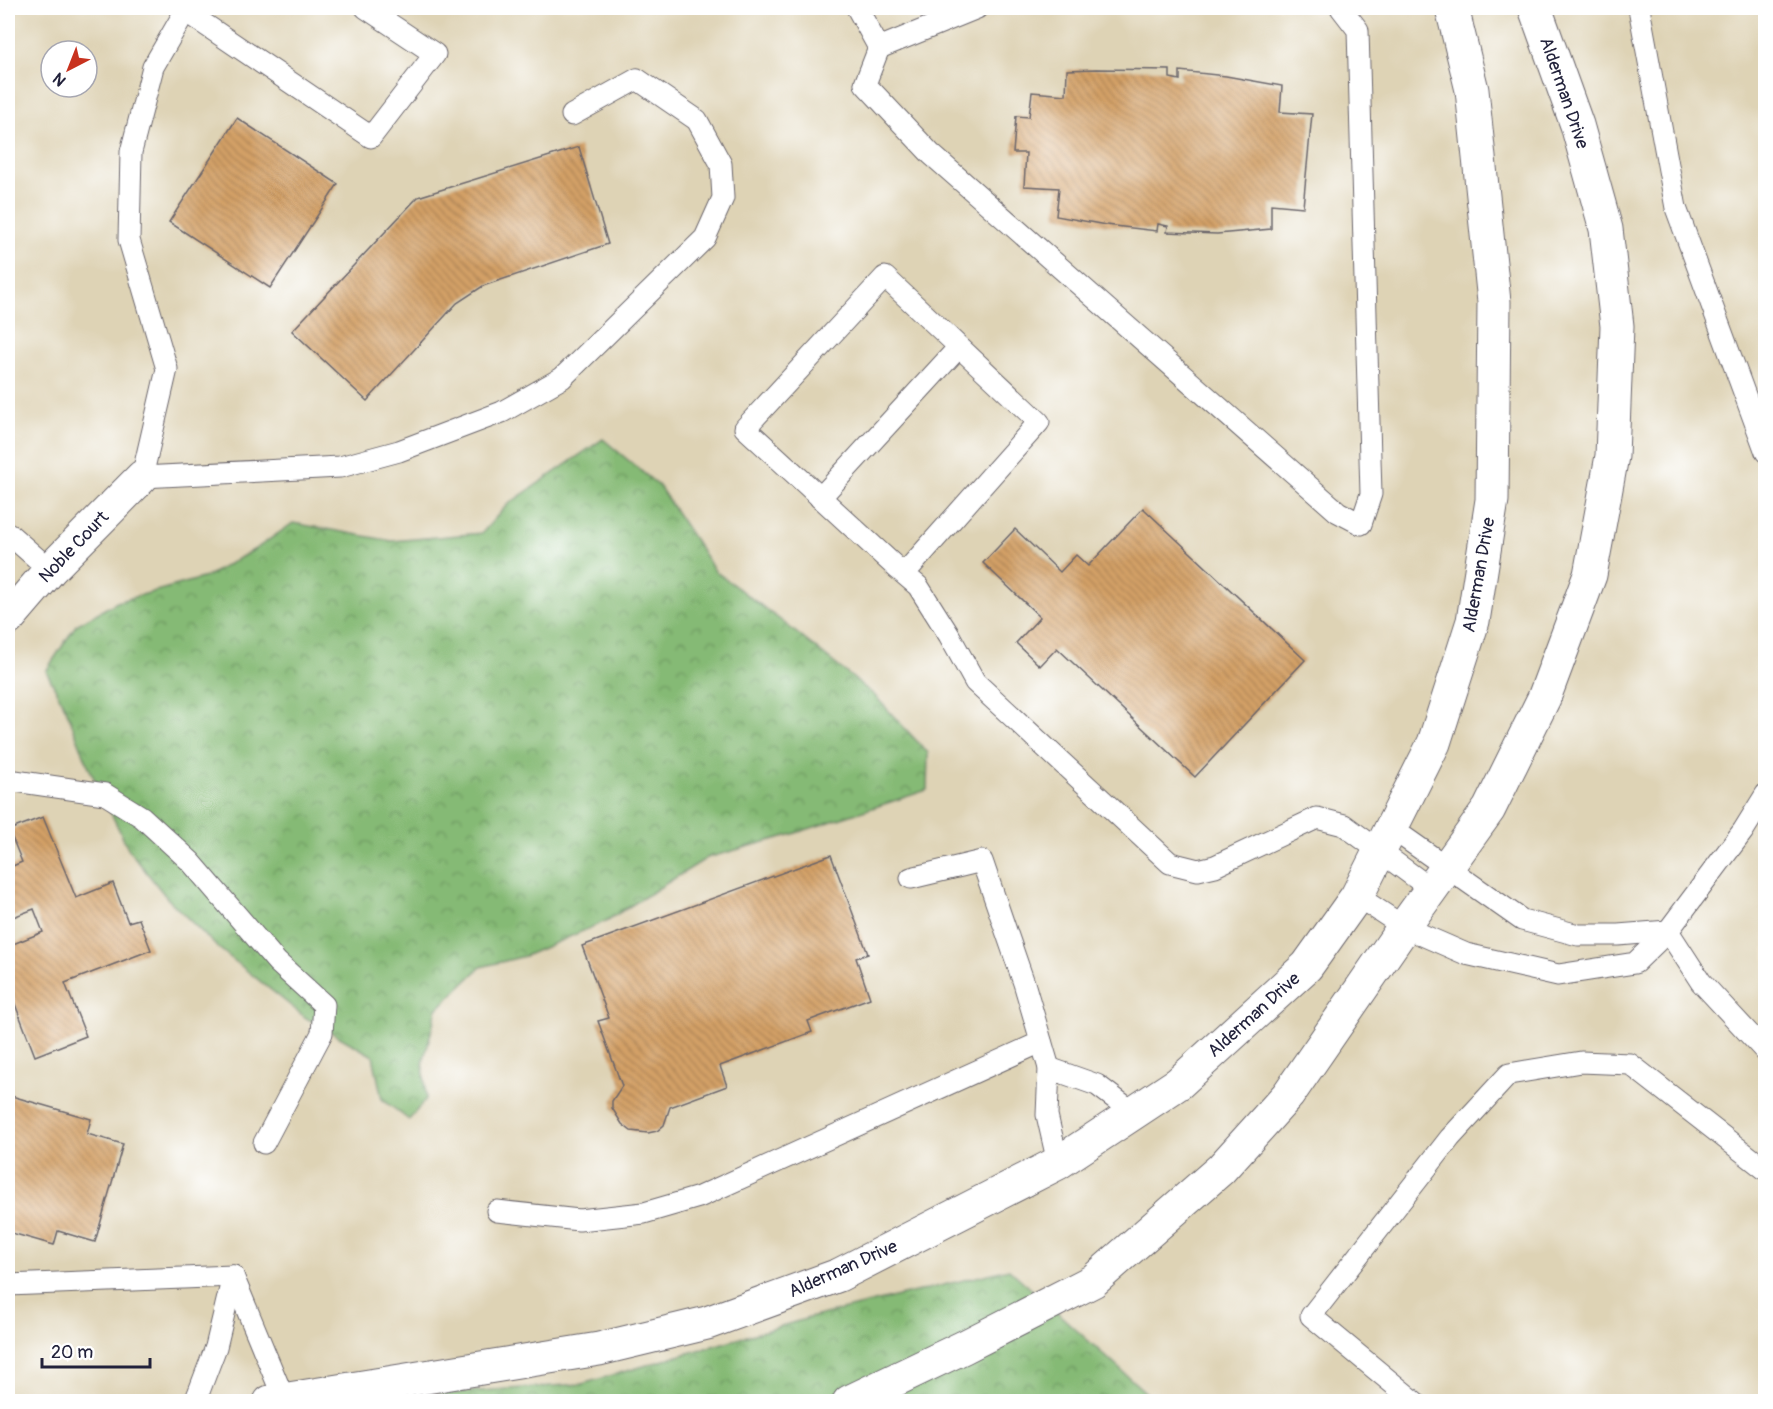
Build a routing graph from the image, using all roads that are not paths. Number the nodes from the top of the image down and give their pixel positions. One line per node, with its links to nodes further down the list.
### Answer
1 (366, 8): 8 (lane)
2 (857, 8): 9 (lane)
3 (977, 8): 9 (lane)
4 (1341, 8): 9 (lane)
5 (1452, 8): 21 (street, Alderman Drive)
6 (1535, 8): 23 (street, Alderman Drive)
7 (1640, 8): 12 (lane)
8 (186, 9): 13 (lane)
9 (879, 48)
10 (572, 115): 13 (lane)
11 (959, 347): 14 (lane); 14 (lane); 17 (lane)
12 (1766, 452)
13 (142, 477): 16 (street, Noble Court)
14 (820, 498): 17 (lane)
15 (8, 533): 16 (lane)
16 (50, 570): 18 (street, Noble Court)
17 (904, 574): 21 (lane)
18 (8, 619)
19 (8, 780): 31 (lane)
20 (1766, 794): 26 (lane)
21 (1385, 840): 23 (lane); 24 (street, Alderman Drive)
22 (910, 878): 27 (lane)
23 (1439, 878): 25 (street, Alderman Drive); 26 (lane)
24 (1357, 896): 25 (lane); 30 (street, Alderman Drive)
25 (1404, 927): 26 (lane); 39 (street, Alderman Drive)
26 (1668, 931): 28 (lane)
27 (1041, 1042): 29 (lane); 34 (lane)
28 (1766, 1052)
29 (1049, 1068): 30 (lane); 32 (lane)
30 (1134, 1113): 32 (street, Alderman Drive)
31 (264, 1143)
32 (1059, 1163): 37 (street, Alderman Drive)
33 (1766, 1170): 40 (lane)
34 (497, 1211)
35 (233, 1276): 36 (lane); 37 (lane); 38 (lane)
36 (8, 1284)
37 (277, 1400)
38 (195, 1401)
39 (849, 1401)
40 (1415, 1401)

